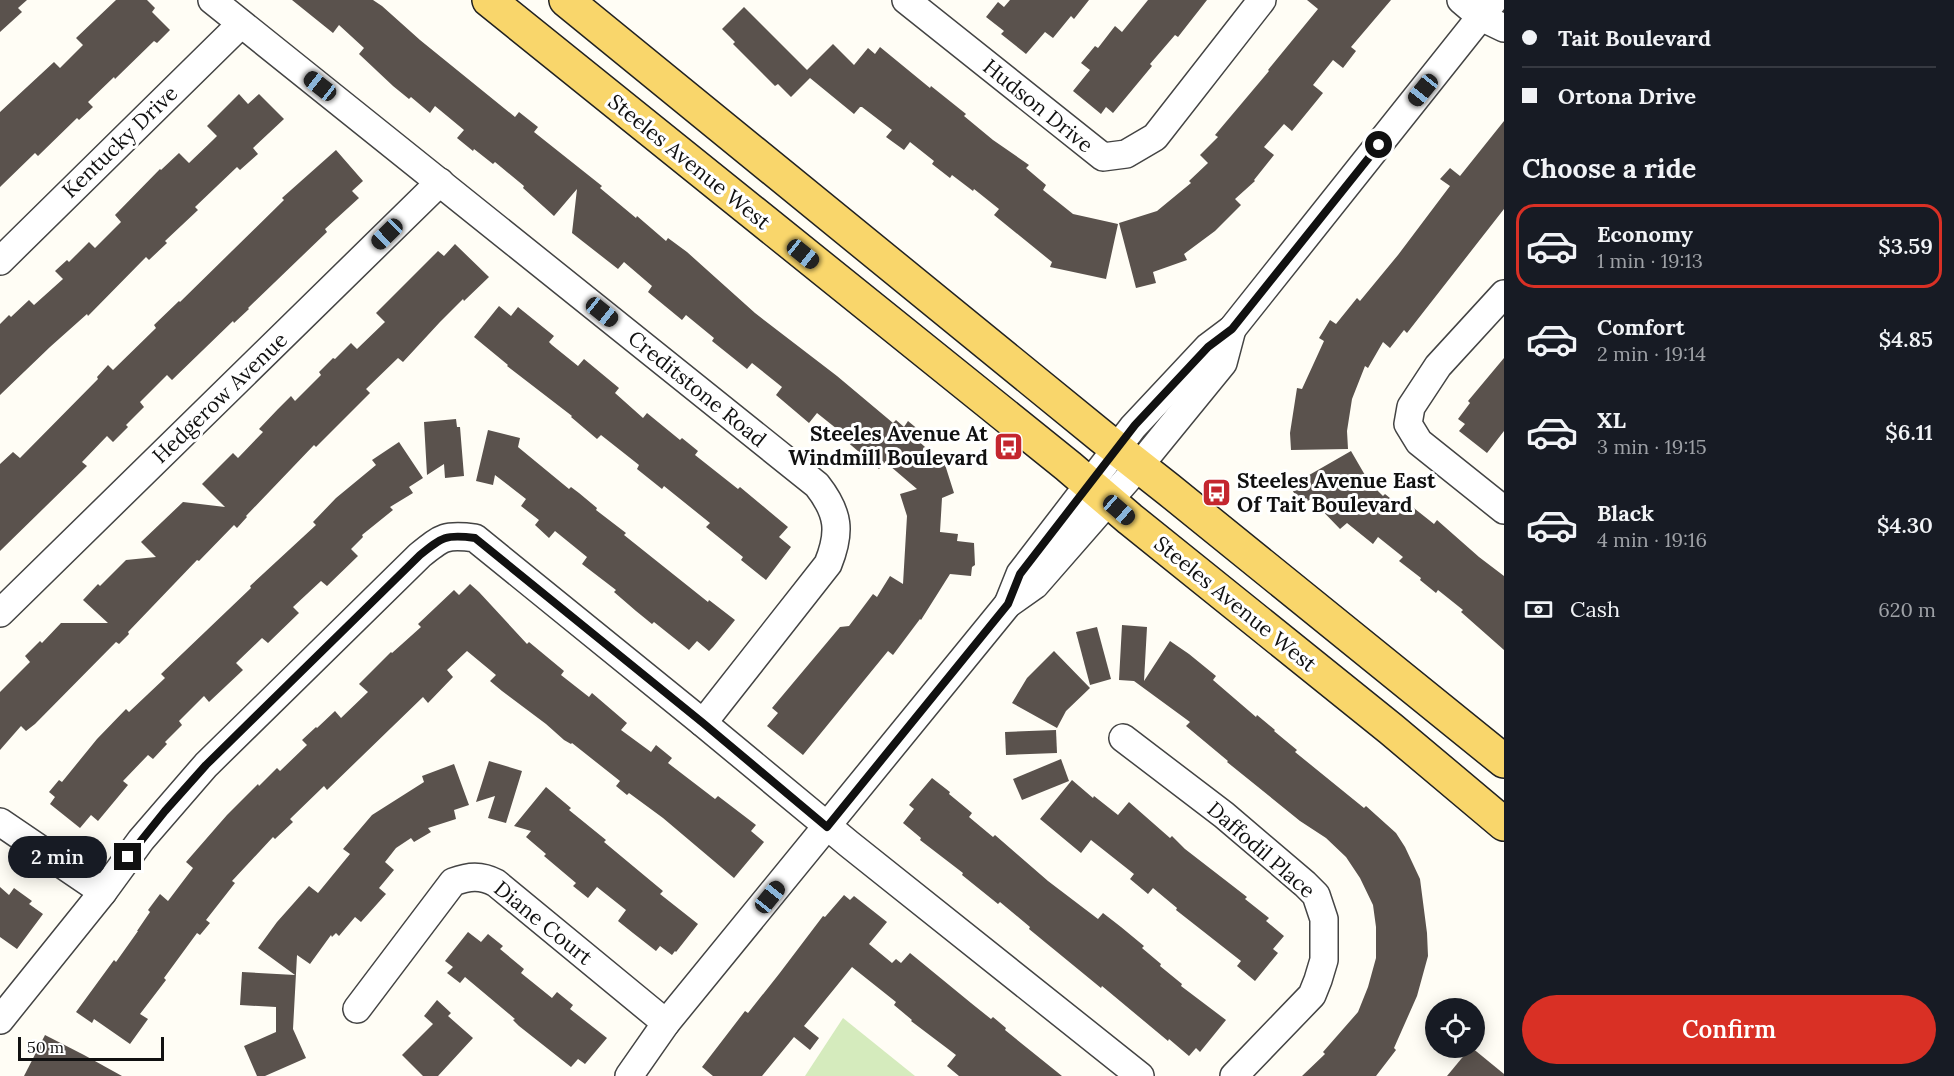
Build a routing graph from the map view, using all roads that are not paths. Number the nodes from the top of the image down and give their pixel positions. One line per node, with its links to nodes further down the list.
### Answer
1 (212, 0): 7 (street, Creditstone Road)
2 (489, 0): 13 (main road, Steeles Avenue West)
3 (566, 0): 12 (main road)
4 (1262, 0): 5 (street, Hudson Drive)
5 (922, 5)
6 (1485, 11): 11 (street)
7 (241, 24): 8 (street, Creditstone Road); 9 (street, Kentucky Drive)
8 (440, 182): 15 (street, Hedgerow Avenue); 16 (street, Creditstone Road)
9 (0, 261)
10 (1504, 294): 14 (street)
11 (1232, 329): 12 (street); 12 (street)
12 (1130, 454): 13 (street); 18 (main road)
13 (1099, 493): 20 (main road, Steeles Avenue West); 21 (street)
14 (1504, 510)
15 (0, 613)
16 (703, 723): 21 (street); 22 (street)
17 (1123, 738): 28 (street, Daffodil Place)
18 (1504, 761)
19 (0, 822): 22 (street)
20 (1504, 824)
21 (827, 827): 25 (street); 27 (street)
22 (103, 891): 24 (street)
23 (357, 1009): 25 (street, Diane Court)
24 (0, 1020)
25 (666, 1023): 26 (street)
26 (629, 1076)
27 (1140, 1076)
28 (1234, 1076)

